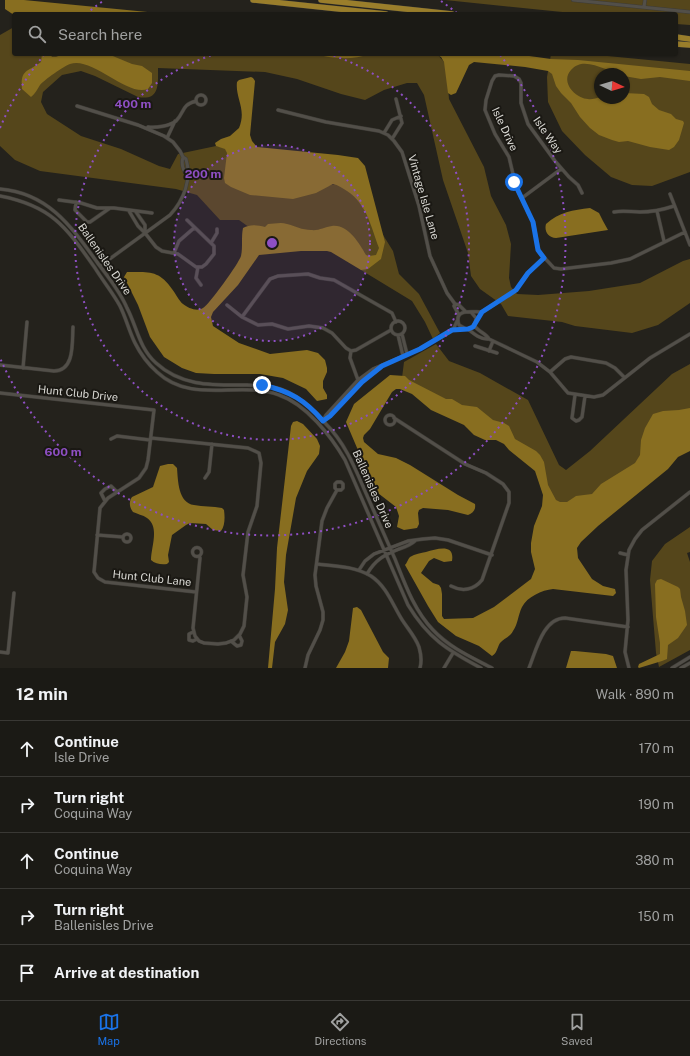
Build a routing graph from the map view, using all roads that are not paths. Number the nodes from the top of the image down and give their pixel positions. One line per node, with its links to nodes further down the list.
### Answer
1 (253, 0): 6 (highway)
2 (320, 0): 7 (highway)
3 (573, 0): 5 (street)
4 (645, 0): 5 (street)
5 (644, 8): 8 (street)
6 (367, 12)
7 (433, 12)
8 (690, 12)
9 (678, 37): 10 (highway)
10 (690, 39)
11 (678, 44): 12 (highway)
12 (690, 45)
13 (519, 79): 25 (street, Isle Way); 31 (street, Isle Drive)
14 (396, 99): 18 (street)
15 (196, 102): 19 (street)
16 (77, 106): 20 (street)
17 (278, 110): 21 (street, Vintage Isle Lane)
18 (400, 116): 21 (street); 23 (street)
19 (176, 121): 20 (street); 22 (street)
20 (144, 127): 22 (street)
21 (384, 133): 23 (street, Vintage Isle Lane)
22 (167, 138): 24 (street)
23 (392, 138): 54 (street, Vintage Isle Lane)
24 (183, 157): 26 (street); 26 (street)
25 (561, 169): 28 (street, Isle Way); 31 (street)
26 (187, 176): 45 (street)
27 (0, 189): 51 (street, Ballenisles Drive)
28 (582, 193)
29 (670, 194): 34 (street)
30 (0, 196): 94 (street, Ballenisles Drive)
31 (522, 198): 50 (street, Isle Drive)
32 (59, 200): 33 (street)
33 (76, 202): 35 (street); 35 (street)
34 (674, 206): 37 (street); 44 (street)
35 (110, 208): 36 (street)
36 (129, 211): 38 (street); 45 (street)
37 (657, 211): 39 (street); 46 (street)
38 (136, 212): 40 (street); 45 (street)
39 (614, 212)
40 (152, 213)
41 (187, 220): 42 (street)
42 (194, 228): 47 (street); 49 (street)
43 (217, 229): 47 (street)
44 (684, 232): 46 (street); 48 (street)
45 (145, 233): 49 (street); 51 (street)
46 (664, 241): 50 (street)
47 (211, 243): 52 (street)
48 (690, 245)
49 (174, 253): 52 (street)
50 (544, 258): 58 (street)
51 (100, 266): 93 (street, Ballenisles Drive)
52 (198, 267): 53 (street)
53 (201, 285)
54 (455, 304): 56 (street, Vintage Isle Lane); 59 (street, Vintage Isle Lane)
55 (226, 305): 60 (street)
56 (465, 311): 57 (street); 59 (street)
57 (471, 312): 58 (street); 62 (street)
58 (482, 312): 62 (street)
59 (459, 315): 61 (street)
60 (242, 317): 64 (street); 78 (street)
61 (458, 320): 67 (street); 70 (street)
62 (476, 321): 65 (street)
63 (27, 322): 85 (street)
64 (396, 322): 69 (street); 73 (street)
65 (474, 325): 68 (street); 71 (street)
66 (73, 327): 85 (street)
67 (464, 329): 68 (street); 70 (street)
68 (468, 329): 74 (street)
69 (392, 330): 73 (street); 78 (street)
70 (452, 330): 81 (street)
71 (484, 334): 74 (street); 75 (street)
72 (690, 334): 87 (street)
73 (400, 335): 81 (street); 82 (street)
74 (482, 338): 75 (street)
75 (489, 338): 76 (street)
76 (493, 341): 79 (street); 86 (street)
77 (475, 346): 79 (street)
78 (351, 351): 88 (street)
79 (489, 351): 80 (street)
80 (497, 353)
81 (407, 354): 82 (street)
82 (403, 356): 84 (street)
83 (0, 365): 85 (street)
84 (382, 366): 88 (street); 93 (street)
85 (22, 368)
86 (550, 372): 87 (street); 90 (street)
87 (624, 377): 91 (street)
88 (358, 380): 93 (street)
89 (0, 393): 96 (street, Hunt Club Drive)
90 (575, 395): 91 (street); 91 (street)
91 (585, 396)
92 (394, 418): 111 (street)
93 (323, 421): 94 (street); 106 (street, Ballenisles Drive)
94 (320, 424): 107 (street, Ballenisles Drive)
95 (111, 439): 96 (street)
96 (151, 439): 97 (street); 100 (street)
97 (212, 444): 98 (street); 122 (street)
98 (205, 478)
99 (337, 490): 114 (street)
100 (117, 492): 102 (street); 102 (street, Hunt Club Lane)
101 (690, 492): 112 (street)
102 (104, 501): 103 (street, Hunt Club Lane)
103 (97, 535): 104 (street); 118 (street, Hunt Club Lane)
104 (122, 537)
105 (416, 540): 106 (street); 108 (street); 111 (street)
106 (390, 548): 107 (street); 108 (street, Ballenisles Drive)
107 (385, 550): 110 (street, Ballenisles Drive); 115 (street)
108 (392, 552): 110 (street); 125 (street, Ballenisles Drive)
109 (620, 553): 112 (street)
110 (387, 555): 116 (street); 127 (street, Ballenisles Drive)
111 (492, 555): 117 (street)
112 (628, 555): 120 (street)
113 (199, 556): 118 (street)
114 (317, 564): 115 (street); 130 (street)
115 (359, 570): 116 (street)
116 (367, 574): 131 (street)
117 (451, 586)
118 (196, 592): 121 (street, Hunt Club Lane)
119 (14, 593): 126 (street)
120 (628, 627): 135 (street); 136 (street)
121 (193, 632): 123 (street); 123 (street)
122 (239, 635): 124 (street); 124 (street)
123 (197, 639): 124 (street)
124 (231, 641)
125 (455, 649): 127 (street); 134 (street, Ballenisles Drive)
126 (0, 652)
127 (453, 653): 132 (street); 133 (street, Ballenisles Drive)
128 (690, 657): 137 (street)
129 (690, 663): 138 (street)
130 (305, 668)
131 (420, 668)
132 (444, 668)
133 (481, 668)
134 (492, 668)
135 (529, 668)
136 (629, 668)
137 (672, 668)
138 (681, 668)

